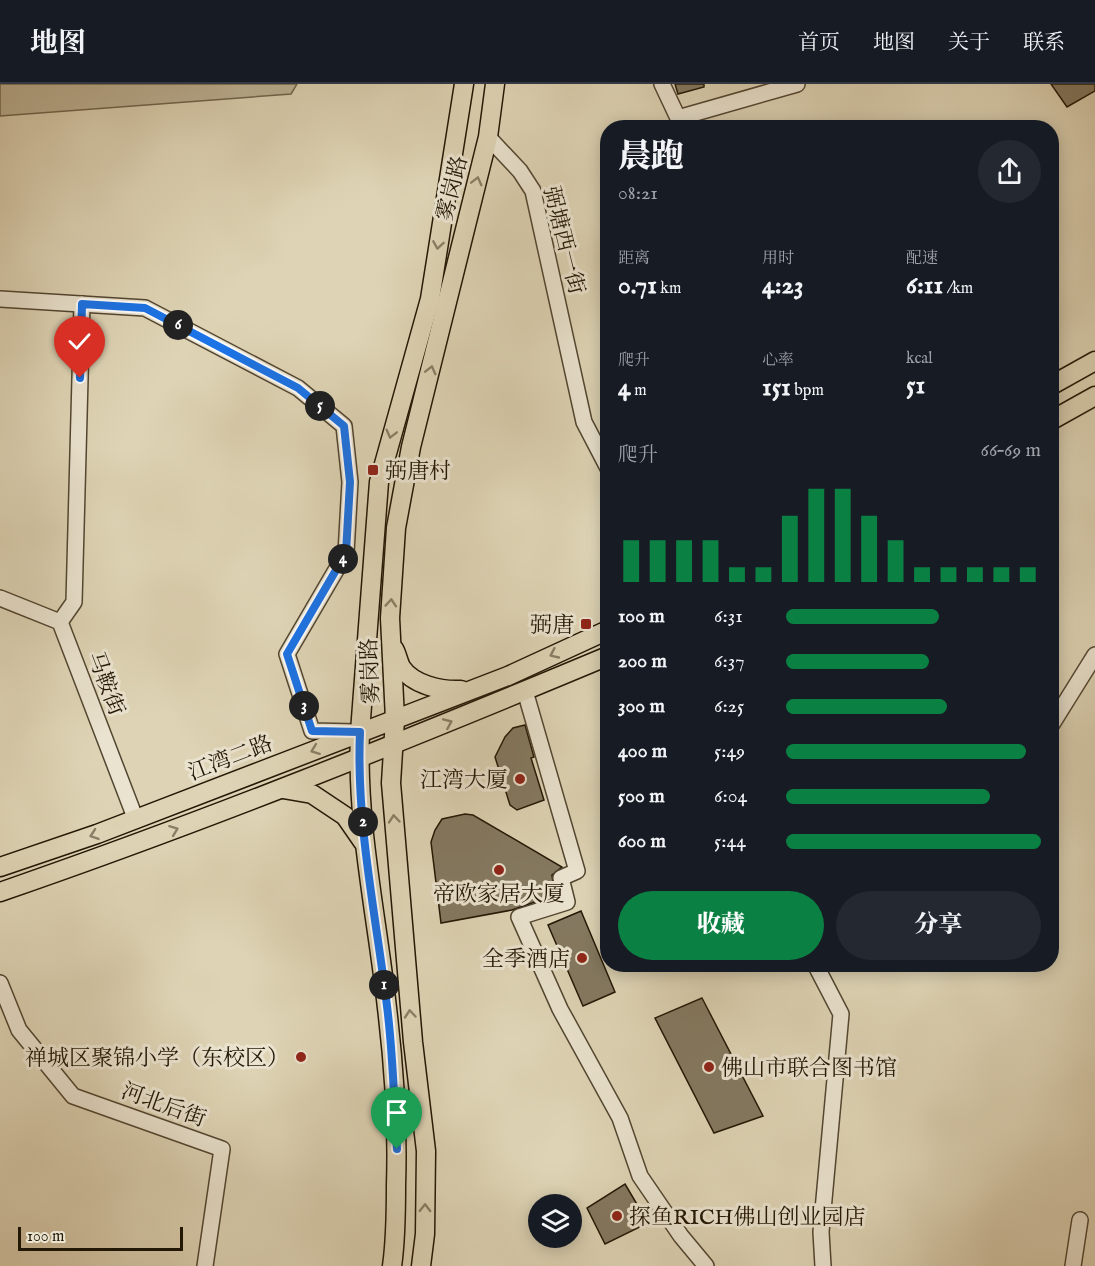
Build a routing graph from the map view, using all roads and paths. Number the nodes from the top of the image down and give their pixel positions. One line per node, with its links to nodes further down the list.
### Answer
1 (464, 84): 23 (main road, 雾岗路, one-way to 23)
2 (495, 84): 5 (main road, 雾岗路)
3 (662, 84): 4 (street)
4 (797, 84)
5 (488, 137): 12 (street, 弼塘西一街); 16 (main road, 雾岗路, one-way to 5)
6 (0, 298): 7 (street)
7 (82, 304): 14 (street); 23 (street)
8 (1095, 361): 9 (main road)
9 (1059, 382)
10 (1095, 396): 11 (main road)
11 (1059, 416)
12 (600, 453)
13 (0, 598): 14 (street)
14 (60, 622): 27 (street, 马鞍街)
15 (600, 634): 19 (main road, 江湾二路, one-way to 19)
16 (391, 640): 19 (main road); 22 (main road, 雾岗路)
17 (1095, 655): 21 (street)
18 (600, 659): 20 (main road)
19 (472, 690): 22 (main road, 江湾二路)
20 (525, 691): 24 (main road, one-way to 20); 37 (street)
21 (1059, 713)
22 (395, 719): 23 (main road, 江湾二路); 24 (main road, 雾岗路)
23 (360, 732): 25 (main road, 雾岗路); 27 (main road, 江湾二路, one-way to 27)
24 (394, 745): 25 (main road); 36 (main road, 雾岗路, one-way to 24)
25 (358, 759): 26 (main road); 28 (main road, 雾岗路)
26 (281, 789): 28 (main road); 30 (main road, one-way to 26)
27 (136, 820): 29 (main road, 江湾二路, one-way to 29)
28 (365, 845): 35 (main road, 雾岗路)
29 (0, 867)
30 (0, 892)
31 (819, 972): 38 (street)
32 (0, 983): 34 (street, 河北后街)
33 (1080, 1220): 39 (street)
34 (205, 1266)
35 (392, 1266)
36 (421, 1266)
37 (706, 1266)
38 (823, 1266)
39 (1073, 1266)

